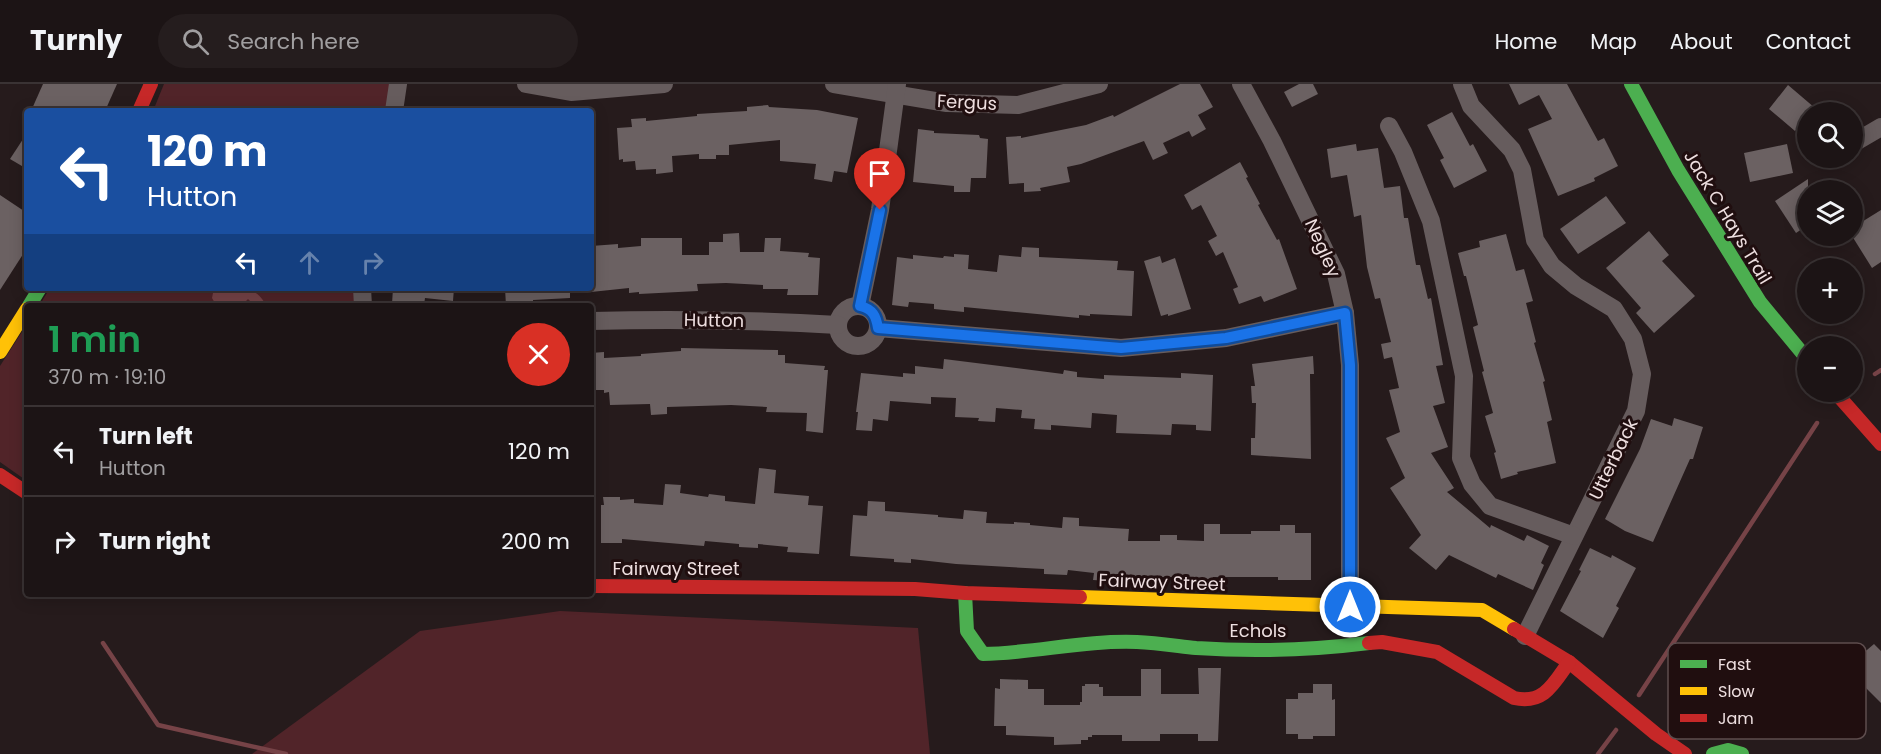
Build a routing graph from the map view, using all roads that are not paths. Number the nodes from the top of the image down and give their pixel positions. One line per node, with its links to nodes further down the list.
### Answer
1 (151, 84): 11 (street)
2 (398, 84): 12 (street)
3 (526, 84): 4 (street)
4 (657, 84)
5 (834, 84): 10 (street, Fergus)
6 (1099, 84): 10 (street, Fergus)
7 (1241, 84): 18 (street, Negley)
8 (1462, 84): 28 (street, Utterback)
9 (1631, 84): 22 (street, Jack C Hays Trail)
10 (896, 89): 16 (street)
11 (140, 108)
12 (394, 108)
13 (1389, 126): 28 (street)
14 (1881, 127): 15 (street)
15 (1863, 138)
16 (860, 306): 20 (street); 21 (street)
17 (24, 313): 23 (street)
18 (1345, 313): 21 (street); 31 (street, Negley)
19 (594, 321): 20 (street, Hutton)
20 (838, 325): 21 (street)
21 (878, 328)
22 (1797, 347)
23 (0, 352)
24 (1844, 402): 25 (street)
25 (1881, 444)
26 (0, 475): 27 (street)
27 (24, 491)
28 (1574, 536): 32 (street, Utterback)
29 (594, 586): 30 (street, Fairway Street)
30 (965, 593): 31 (street, Fairway Street); 33 (street, Echols)
31 (1350, 607): 32 (street, Fairway Street)
32 (1525, 636): 33 (street, Fairway Street)
33 (1569, 662): 34 (street, Fairway Street)
34 (1685, 754)
35 (1713, 754): 36 (street)
36 (1742, 754)

